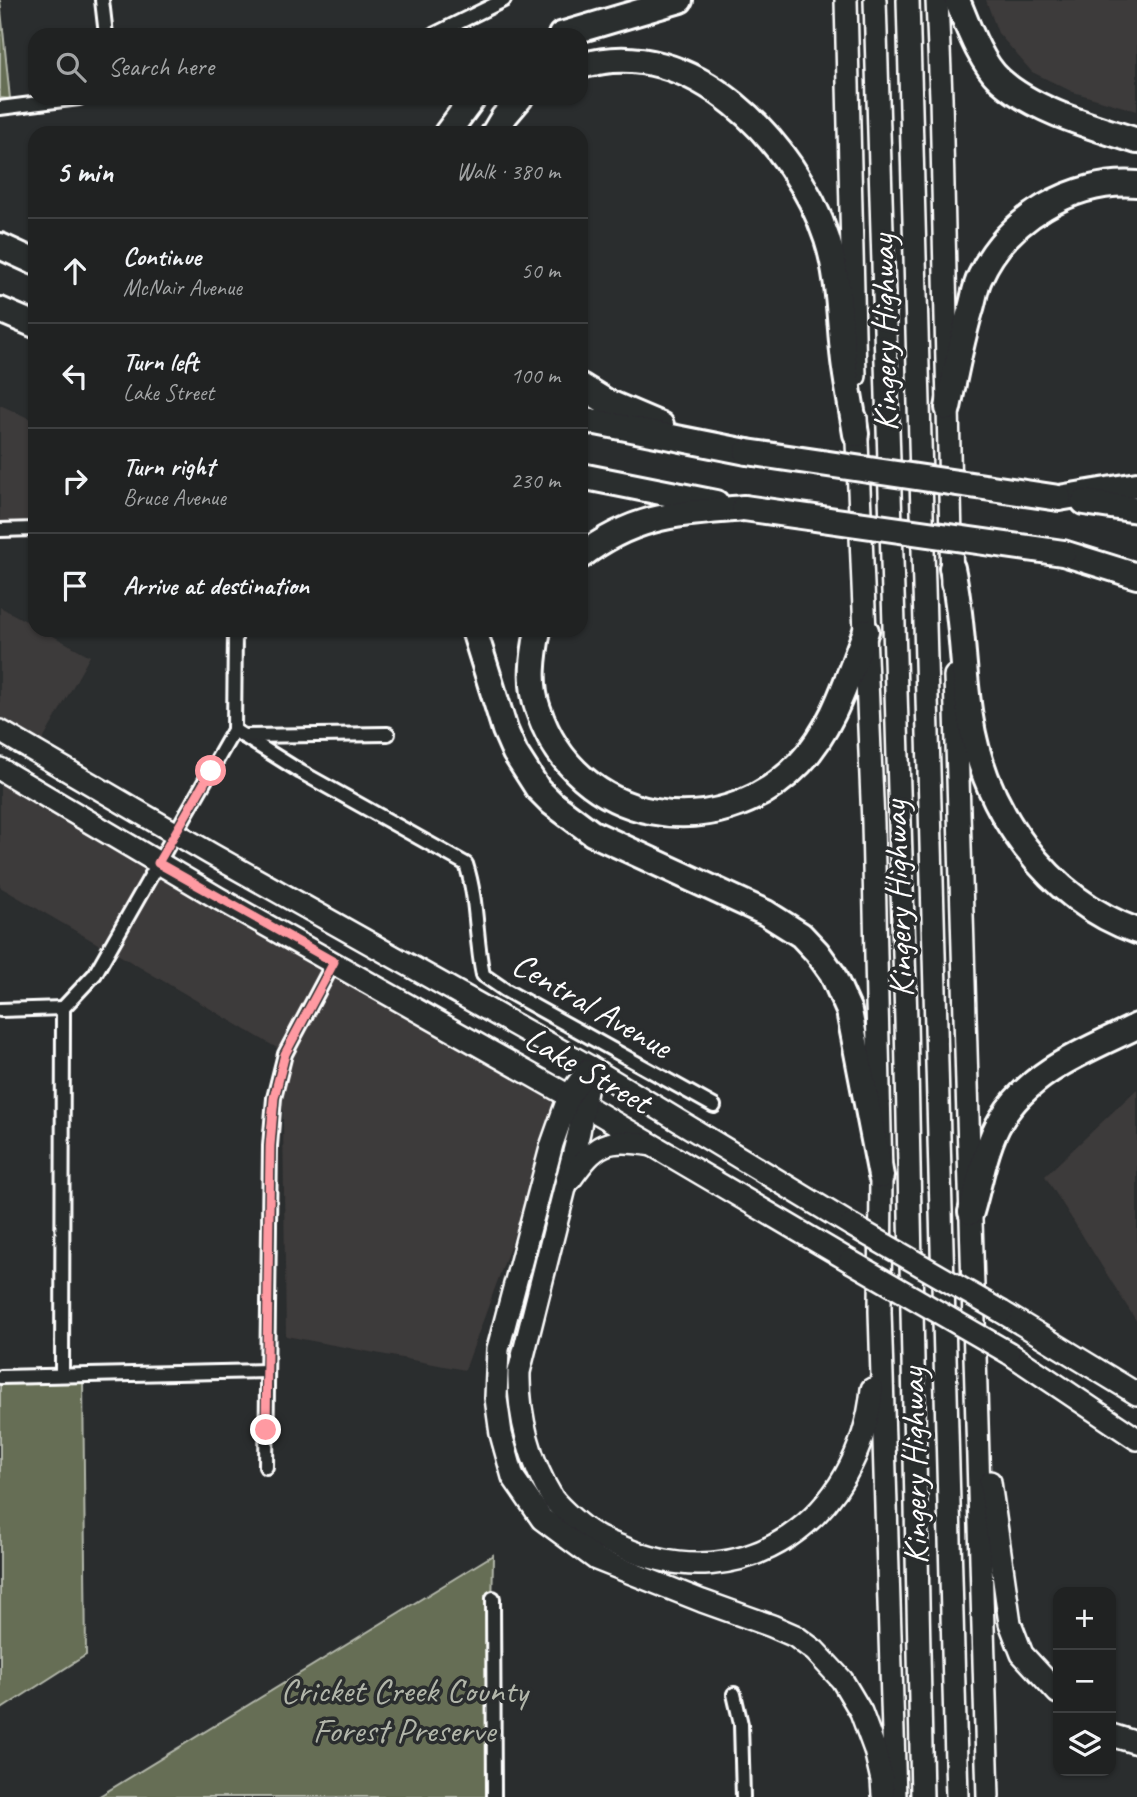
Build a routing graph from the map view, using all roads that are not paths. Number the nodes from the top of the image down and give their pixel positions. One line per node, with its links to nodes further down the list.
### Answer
1 (102, 0): 9 (street)
2 (504, 0): 10 (street)
3 (680, 0): 11 (highway)
4 (846, 0): 28 (main road)
5 (875, 0): 81 (main road)
6 (908, 0): 82 (main road, Kingery Highway)
7 (937, 0): 26 (main road)
8 (957, 0): 19 (highway)
9 (105, 28)
10 (447, 28)
11 (585, 28)
12 (588, 65): 28 (highway)
13 (28, 104): 16 (street)
14 (468, 105): 17 (highway)
15 (514, 105): 18 (highway)
16 (0, 108)
17 (452, 126)
18 (498, 126)
19 (1137, 141)
20 (1137, 184): 26 (highway)
21 (0, 246): 22 (highway)
22 (28, 259)
23 (0, 310): 24 (highway)
24 (28, 322)
25 (588, 390): 29 (highway)
26 (948, 408): 40 (main road)
27 (588, 421): 29 (highway)
28 (856, 434): 42 (main road)
29 (706, 446): 32 (highway, bridge)
30 (588, 477): 33 (highway)
31 (1137, 485): 32 (highway)
32 (1059, 498): 34 (highway)
33 (744, 508): 37 (highway); 38 (highway, bridge)
34 (1137, 510)
35 (28, 529): 36 (street)
36 (0, 530)
37 (588, 551)
38 (1063, 553): 39 (highway); 41 (highway)
39 (1137, 562)
40 (952, 568): 52 (highway); 63 (main road)
41 (1137, 576)
42 (866, 631): 45 (highway); 61 (main road)
43 (235, 637): 47 (street)
44 (476, 637): 61 (highway)
45 (537, 637)
46 (0, 731): 50 (main road, Lake Street)
47 (238, 733): 48 (street); 50 (street); 59 (street, Central Avenue)
48 (388, 734)
49 (0, 769): 51 (main road, Lake Street)
50 (175, 833): 51 (street); 57 (main road, Lake Street)
51 (158, 863): 53 (main road, Lake Street); 54 (street)
52 (1137, 931)
53 (334, 962): 58 (main road, Lake Street); 65 (street)
54 (63, 1008): 55 (street); 66 (street)
55 (0, 1010)
56 (1137, 1026): 63 (highway)
57 (590, 1067): 58 (main road); 69 (main road, Lake Street, bridge)
58 (576, 1100): 60 (main road, Lake Street); 62 (main road); 79 (main road)
59 (714, 1106)
60 (652, 1145): 62 (main road); 70 (main road, Lake Street, bridge)
61 (881, 1176): 64 (main road)
62 (565, 1187): 64 (main road)
63 (971, 1212): 67 (main road)
64 (880, 1311): 80 (main road)
65 (267, 1371): 66 (street); 71 (street)
66 (62, 1374): 68 (street)
67 (976, 1376): 73 (main road); 83 (main road)
68 (0, 1377)
69 (1137, 1394)
70 (1137, 1439)
71 (265, 1467)
72 (492, 1598): 77 (street)
73 (1053, 1688)
74 (734, 1694): 78 (street)
75 (1116, 1737): 76 (main road)
76 (1137, 1743)
77 (494, 1797)
78 (743, 1797)
79 (883, 1797)
80 (895, 1797)
81 (922, 1797)
82 (957, 1797)
83 (988, 1797)

